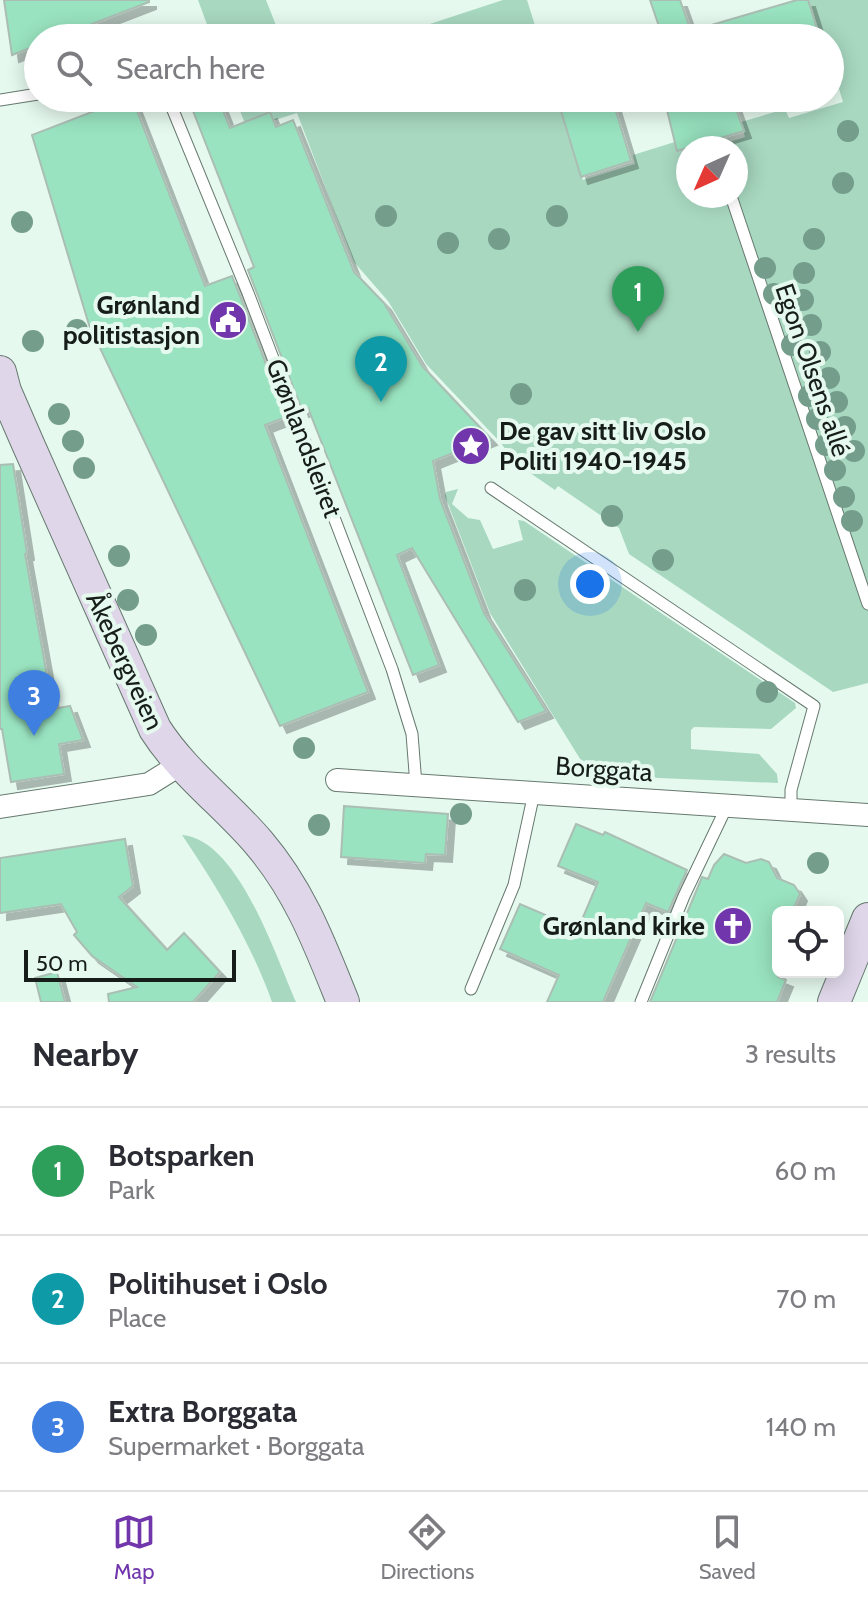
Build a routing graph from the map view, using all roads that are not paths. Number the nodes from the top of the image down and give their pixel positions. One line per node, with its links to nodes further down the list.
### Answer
1 (24, 96): 2 (lane)
2 (0, 100)
3 (174, 112): 11 (lane, Grønlandsleiret)
4 (735, 208): 8 (lane, Egon Olsens allé)
5 (0, 372): 6 (street, Åkebergveien)
6 (9, 422): 9 (street, Åkebergveien)
7 (491, 488): 15 (lane)
8 (868, 604)
9 (181, 764): 14 (street); 19 (street, Åkebergveien)
10 (337, 780): 11 (street, Borggata)
11 (416, 785): 12 (street, Borggata)
12 (534, 793): 13 (street, Borggata); 18 (lane)
13 (728, 805): 15 (street, Borggata); 20 (lane)
14 (0, 807)
15 (791, 809): 16 (street, Borggata)
16 (868, 815)
17 (868, 919): 21 (street)
18 (471, 989)
19 (343, 1002)
20 (641, 1002)
21 (834, 1002)

